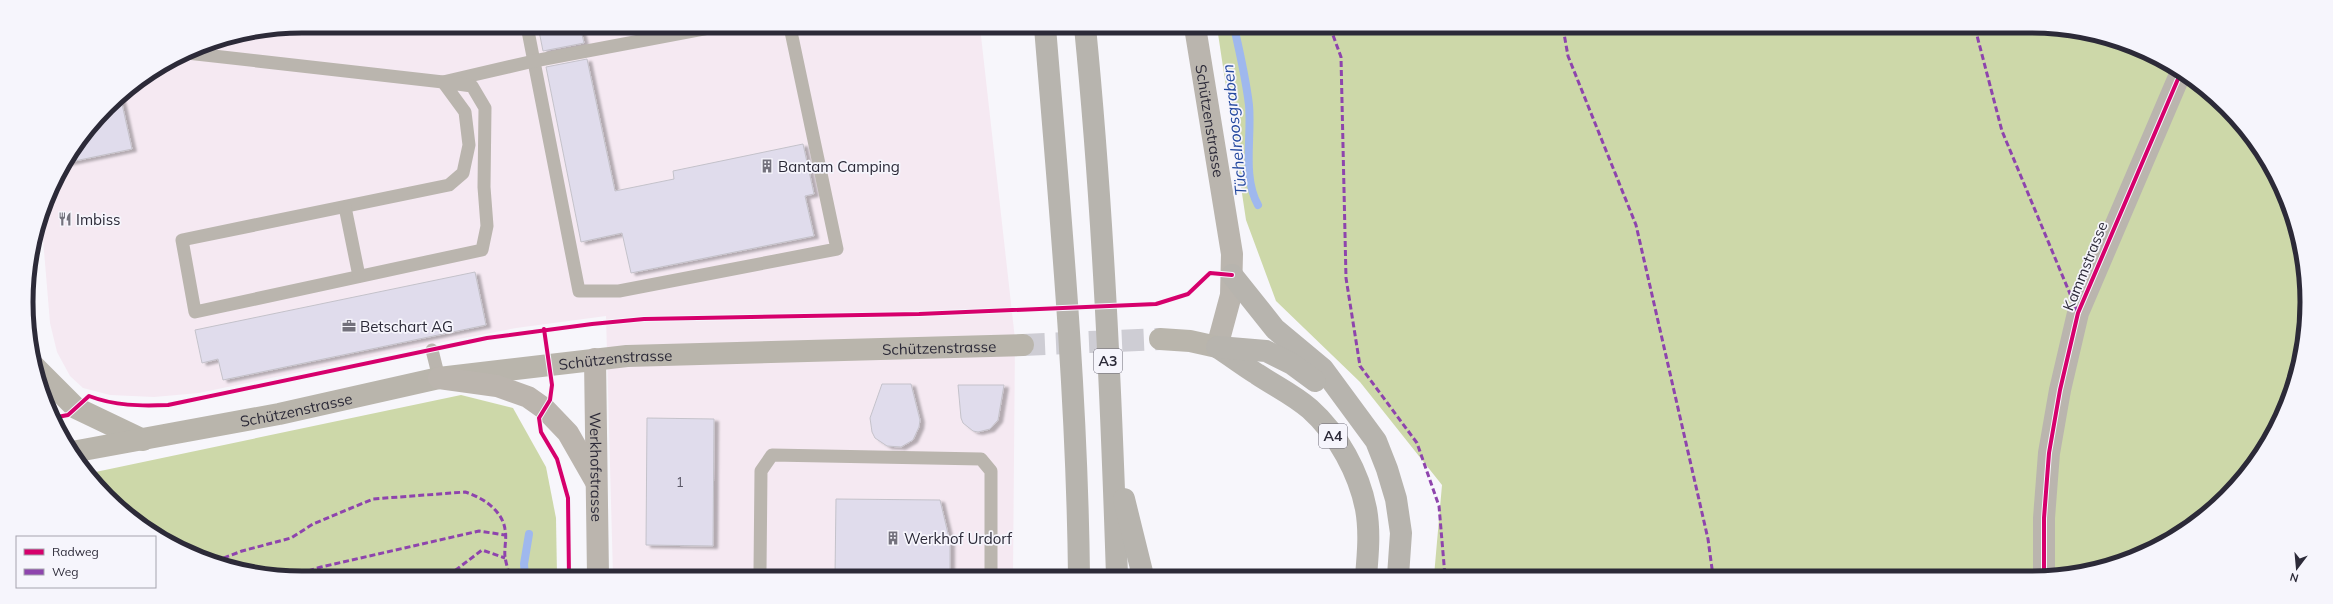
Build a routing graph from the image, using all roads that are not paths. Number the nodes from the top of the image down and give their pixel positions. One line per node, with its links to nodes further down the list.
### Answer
1 (528, 33): 8 (lane)
2 (682, 33): 8 (lane)
3 (791, 33): 8 (lane)
4 (1046, 33): 30 (highway)
5 (1086, 33): 24 (highway, A3)
6 (1196, 33): 12 (street, Schützenstrasse)
7 (197, 54): 10 (lane)
8 (534, 61): 10 (lane)
9 (2179, 77): 26 (street, Kammstrasse)
10 (443, 82): 11 (lane); 13 (lane)
11 (345, 207): 13 (lane); 13 (lane)
12 (1232, 275): 16 (street, Schützenstrasse); 21 (highway, A4)
13 (359, 276)
14 (1160, 339): 16 (main road)
15 (1023, 345): 18 (main road, Schützenstrasse)
16 (1217, 347): 21 (highway, A4); 33 (highway, A4)
17 (432, 350): 20 (lane)
18 (595, 359): 20 (main road, Schützenstrasse); 25 (main road, Werkhofstrasse)
19 (43, 375): 22 (main road)
20 (438, 378): 22 (main road, Schützenstrasse); 25 (main road)
21 (1346, 400): 34 (highway, A4)
22 (143, 440): 23 (main road, Schützenstrasse)
23 (78, 451)
24 (1113, 457): 31 (highway, A3); 32 (highway)
25 (597, 483): 27 (main road, Werkhofstrasse)
26 (2044, 570)
27 (598, 571)
28 (758, 571): 29 (lane)
29 (991, 571)
30 (1079, 571)
31 (1117, 571)
32 (1142, 571)
33 (1366, 571)
34 (1398, 571)

